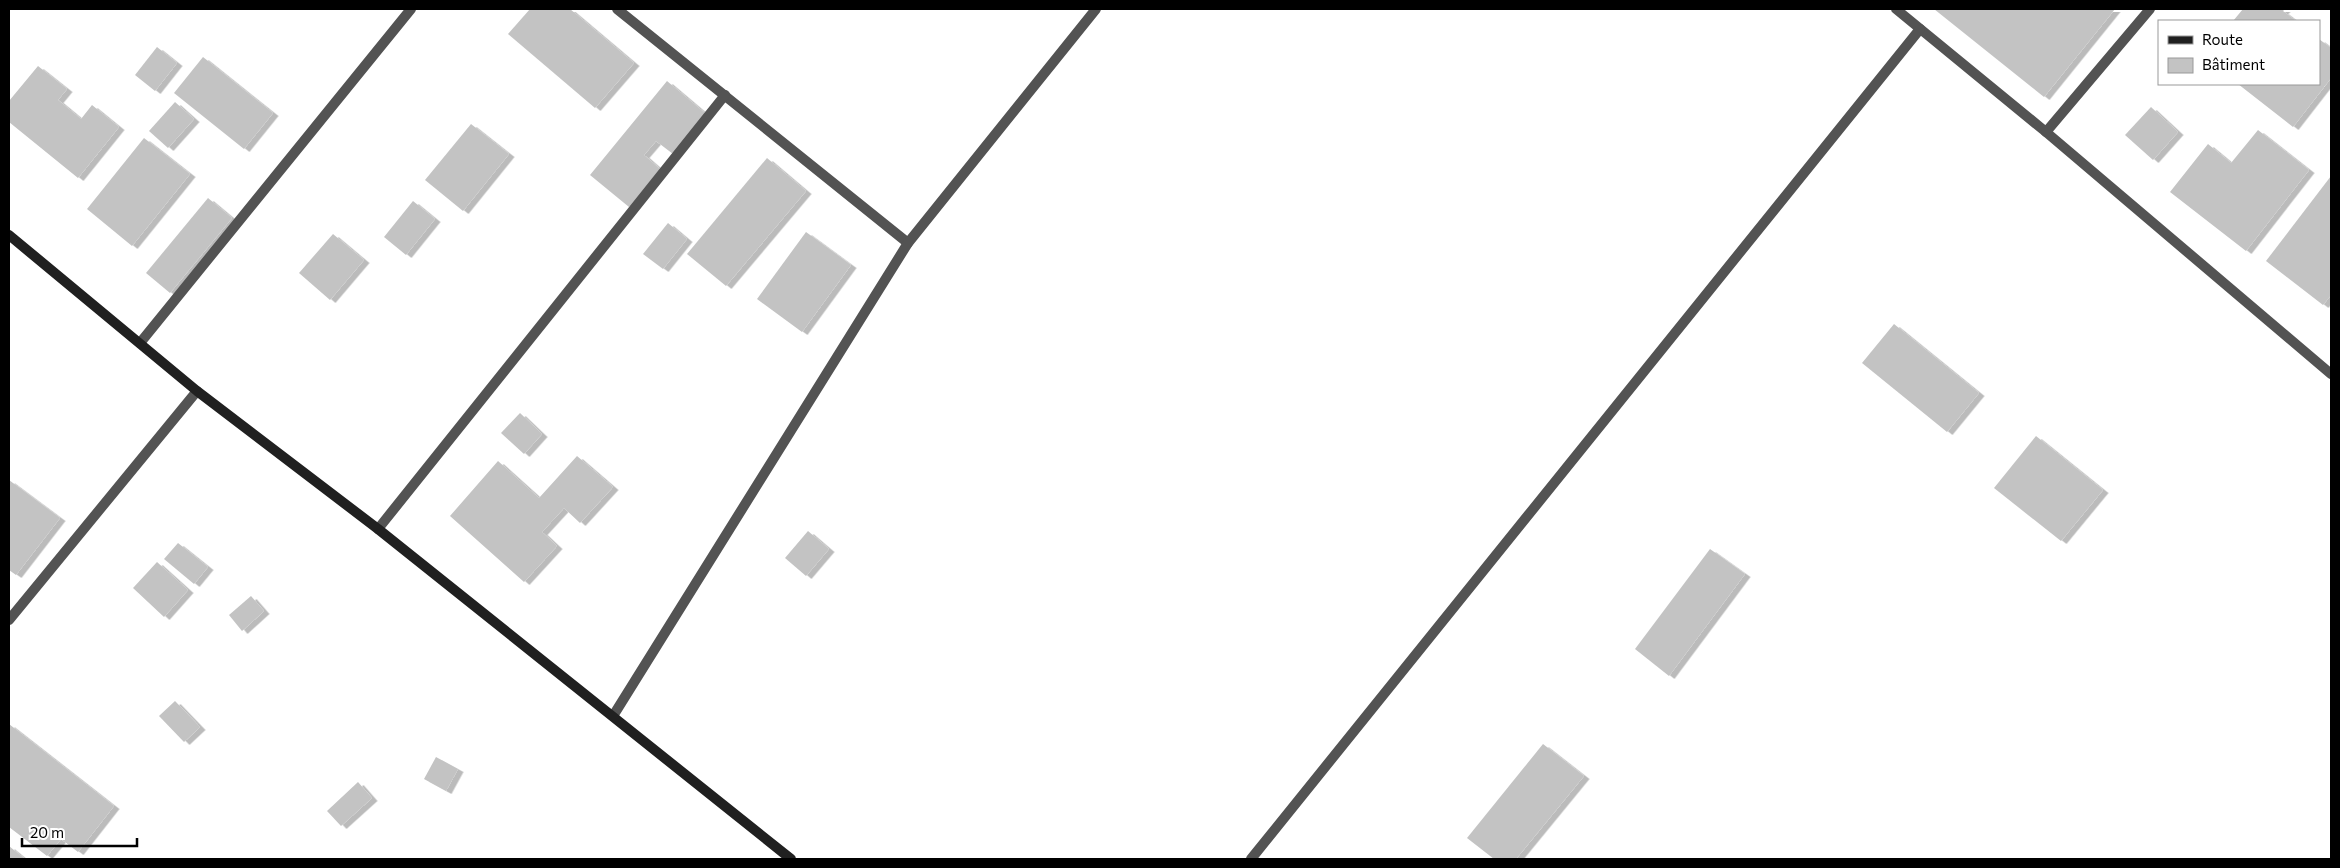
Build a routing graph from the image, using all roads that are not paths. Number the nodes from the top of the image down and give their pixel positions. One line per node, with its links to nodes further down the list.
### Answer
1 (412, 9): 11 (street)
2 (617, 9): 7 (street)
3 (1096, 9): 10 (street)
4 (1896, 9): 6 (street)
5 (2150, 9): 8 (street)
6 (1920, 29): 8 (street); 19 (street)
7 (725, 95): 10 (street); 14 (street)
8 (2046, 132): 12 (street)
9 (9, 235): 11 (main road)
10 (908, 243): 17 (street)
11 (140, 343): 13 (main road)
12 (2331, 374)
13 (197, 391): 14 (main road); 15 (street)
14 (378, 529): 17 (main road)
15 (12, 608): 16 (street)
16 (9, 620)
17 (613, 716): 18 (main road)
18 (791, 859)
19 (1251, 859)

